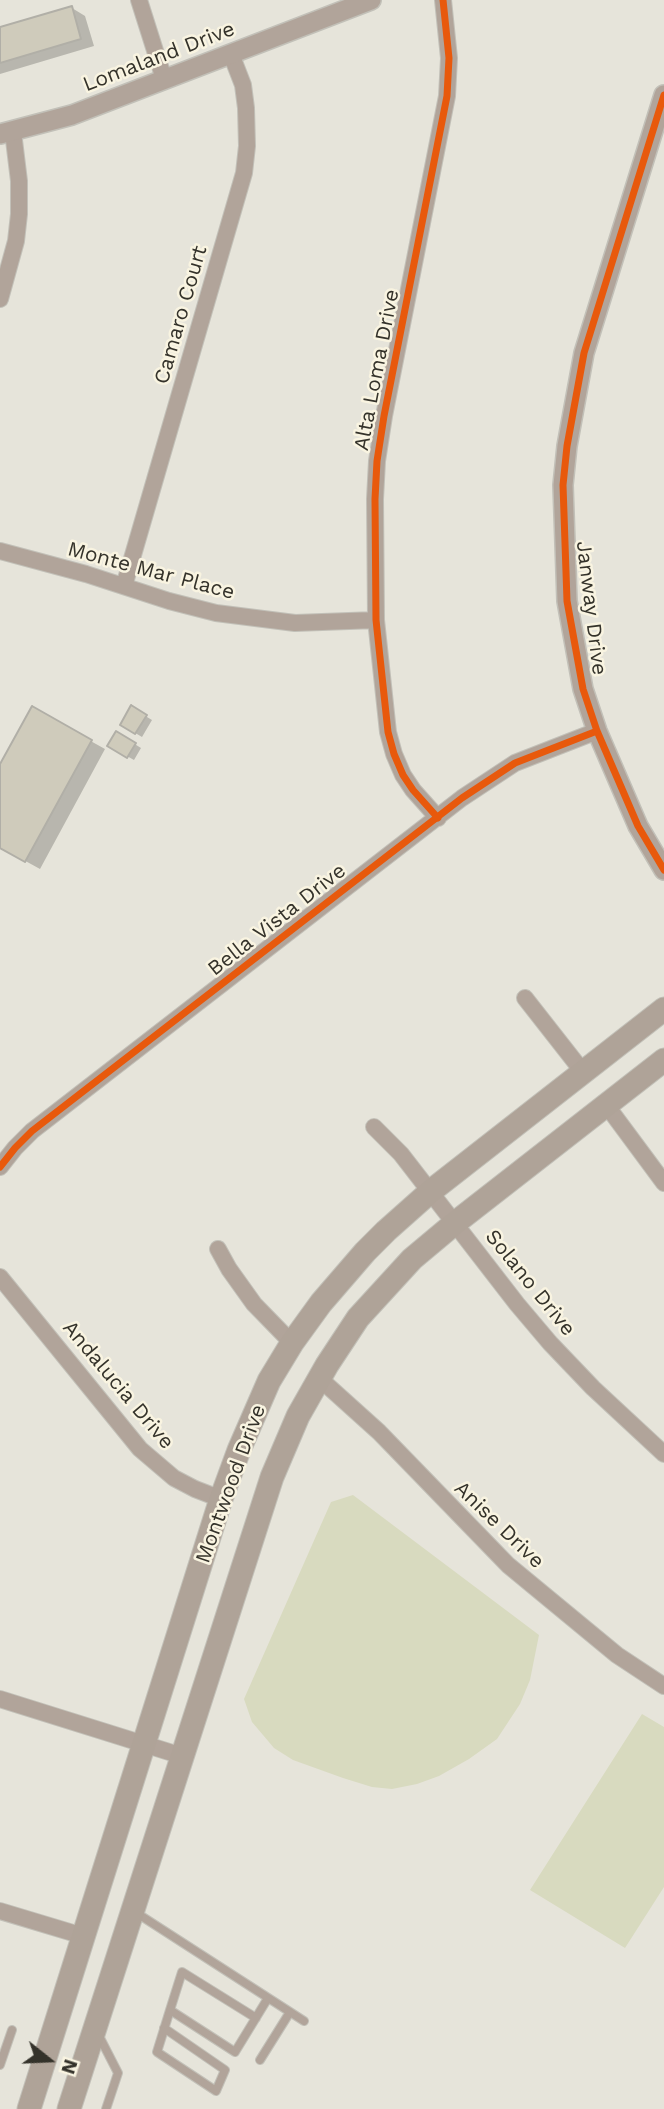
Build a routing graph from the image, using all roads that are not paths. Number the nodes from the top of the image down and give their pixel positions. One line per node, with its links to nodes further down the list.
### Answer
1 (139, 0): 6 (street)
2 (371, 0): 4 (street, Lomaland Drive)
3 (443, 0): 12 (street, Alta Loma Drive)
4 (345, 4): 5 (street, Lomaland Drive)
5 (231, 54): 6 (street, Lomaland Drive); 11 (street, Camaro Court)
6 (164, 79): 8 (street, Lomaland Drive)
7 (664, 94): 13 (street, Janway Drive)
8 (6, 133): 9 (street)
9 (0, 299)
10 (0, 551): 11 (street, Monte Mar Place)
11 (124, 586): 12 (street, Monte Mar Place)
12 (376, 620): 14 (street, Alta Loma Drive)
13 (597, 731): 14 (street, Bella Vista Drive); 15 (street, Janway Drive)
14 (438, 818): 22 (street, Bella Vista Drive)
15 (664, 870)
16 (525, 998): 19 (street)
17 (664, 1009): 19 (main road, Montwood Drive)
18 (664, 1060): 20 (main road, Montwood Drive)
19 (583, 1072): 24 (main road, Montwood Drive)
20 (607, 1106): 23 (street); 25 (main road, Montwood Drive)
21 (374, 1127): 24 (street, Solano Drive)
22 (0, 1167)
23 (664, 1183)
24 (431, 1191): 25 (street, Solano Drive); 28 (main road, Montwood Drive)
25 (454, 1223): 29 (main road, Montwood Drive); 30 (street, Solano Drive)
26 (218, 1249): 28 (street)
27 (0, 1277): 31 (street, Andalucia Drive)
28 (292, 1343): 31 (main road, Montwood Drive)
29 (319, 1378): 32 (street, Anise Drive); 35 (main road, Montwood Drive)
30 (664, 1454)
31 (221, 1499): 34 (main road, Montwood Drive)
32 (664, 1686)
33 (0, 1699): 34 (street)
34 (146, 1744): 35 (street); 38 (main road, Montwood Drive)
35 (182, 1756): 36 (main road, Montwood Drive)
36 (132, 1910): 39 (lane); 44 (main road, Montwood Drive)
37 (0, 1911): 38 (street)
38 (83, 1937): 49 (main road, Montwood Drive)
39 (268, 1997): 41 (lane); 42 (lane)
40 (170, 2010): 42 (lane); 42 (lane); 45 (lane)
41 (290, 2012): 43 (lane); 47 (lane)
42 (256, 2018)
43 (303, 2021)
44 (95, 2028): 50 (main road, Montwood Drive); 51 (lane)
45 (164, 2028): 45 (lane)
46 (12, 2030): 48 (lane)
47 (260, 2060)
48 (0, 2066)
49 (29, 2109)
50 (69, 2109)
51 (106, 2109)

